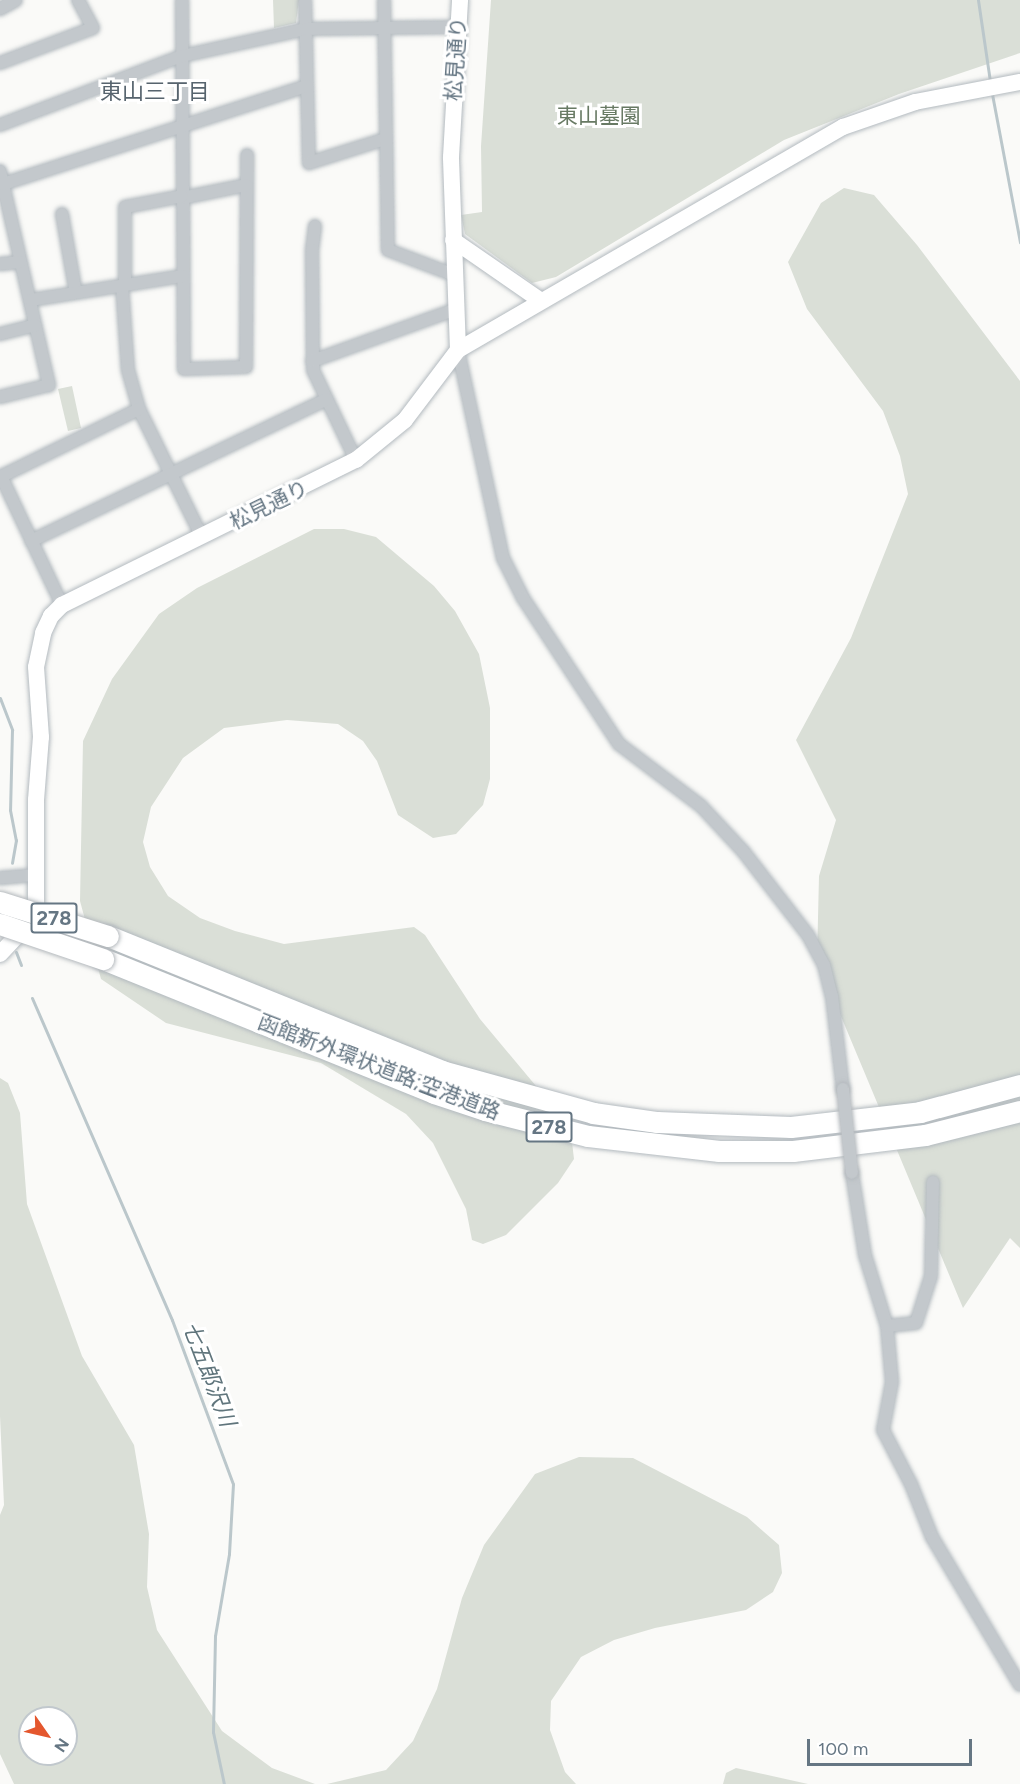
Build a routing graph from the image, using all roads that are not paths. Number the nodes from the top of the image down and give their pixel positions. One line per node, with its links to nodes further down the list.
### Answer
1 (16, 0): 7 (street)
2 (78, 0): 12 (street)
3 (182, 0): 11 (street)
4 (305, 0): 10 (street)
5 (384, 0): 9 (street)
6 (460, 0): 8 (street, 松見通り)
7 (0, 9)
8 (458, 27): 9 (street); 24 (street, 松見通り)
9 (385, 28): 10 (street); 17 (street)
10 (306, 29): 11 (street); 14 (street)
11 (182, 57): 15 (street); 16 (street)
12 (0, 63)
13 (1020, 82): 32 (street)
14 (307, 86): 15 (street); 17 (street)
15 (183, 124): 19 (street); 21 (street)
16 (0, 125)
17 (385, 139): 27 (street)
18 (247, 155): 20 (street)
19 (1, 178): 25 (street)
20 (246, 184): 21 (street); 28 (street)
21 (182, 197): 28 (street); 29 (street)
22 (62, 214): 30 (street)
23 (315, 226): 37 (street)
24 (453, 240): 27 (street, 松見通り); 32 (street)
25 (20, 262): 26 (street); 31 (street)
26 (0, 264)
27 (454, 274): 33 (street, 松見通り)
28 (183, 276): 29 (street)
29 (123, 285): 30 (street); 40 (street)
30 (76, 293): 31 (street)
31 (31, 300): 34 (street)
32 (541, 301): 36 (street)
33 (454, 310): 36 (street, 松見通り); 37 (street)
34 (35, 325): 35 (street); 38 (street)
35 (0, 334)
36 (458, 350): 41 (street, 松見通り); 55 (street, bridge)
37 (312, 362): 39 (street)
38 (0, 398)
39 (327, 399): 41 (street); 42 (street)
40 (140, 409): 42 (street); 43 (street)
41 (356, 460): 44 (street, 松見通り)
42 (170, 474): 44 (street); 45 (street)
43 (1, 476): 45 (street)
44 (202, 537): 46 (street, 松見通り)
45 (31, 541): 46 (street)
46 (62, 605): 47 (street, 松見通り)
47 (36, 875): 48 (street); 51 (street, 松見通り)
48 (0, 878)
49 (0, 902): 52 (highway, 函館新外環状道路;空港道路 / 278, bridge)
50 (0, 924): 53 (highway, 函館新外環状道路;空港道路 / 278, bridge)
51 (0, 954)
52 (1020, 1085)
53 (1020, 1111)
54 (933, 1182): 55 (street)
55 (887, 1326): 56 (street)
56 (1020, 1685)

